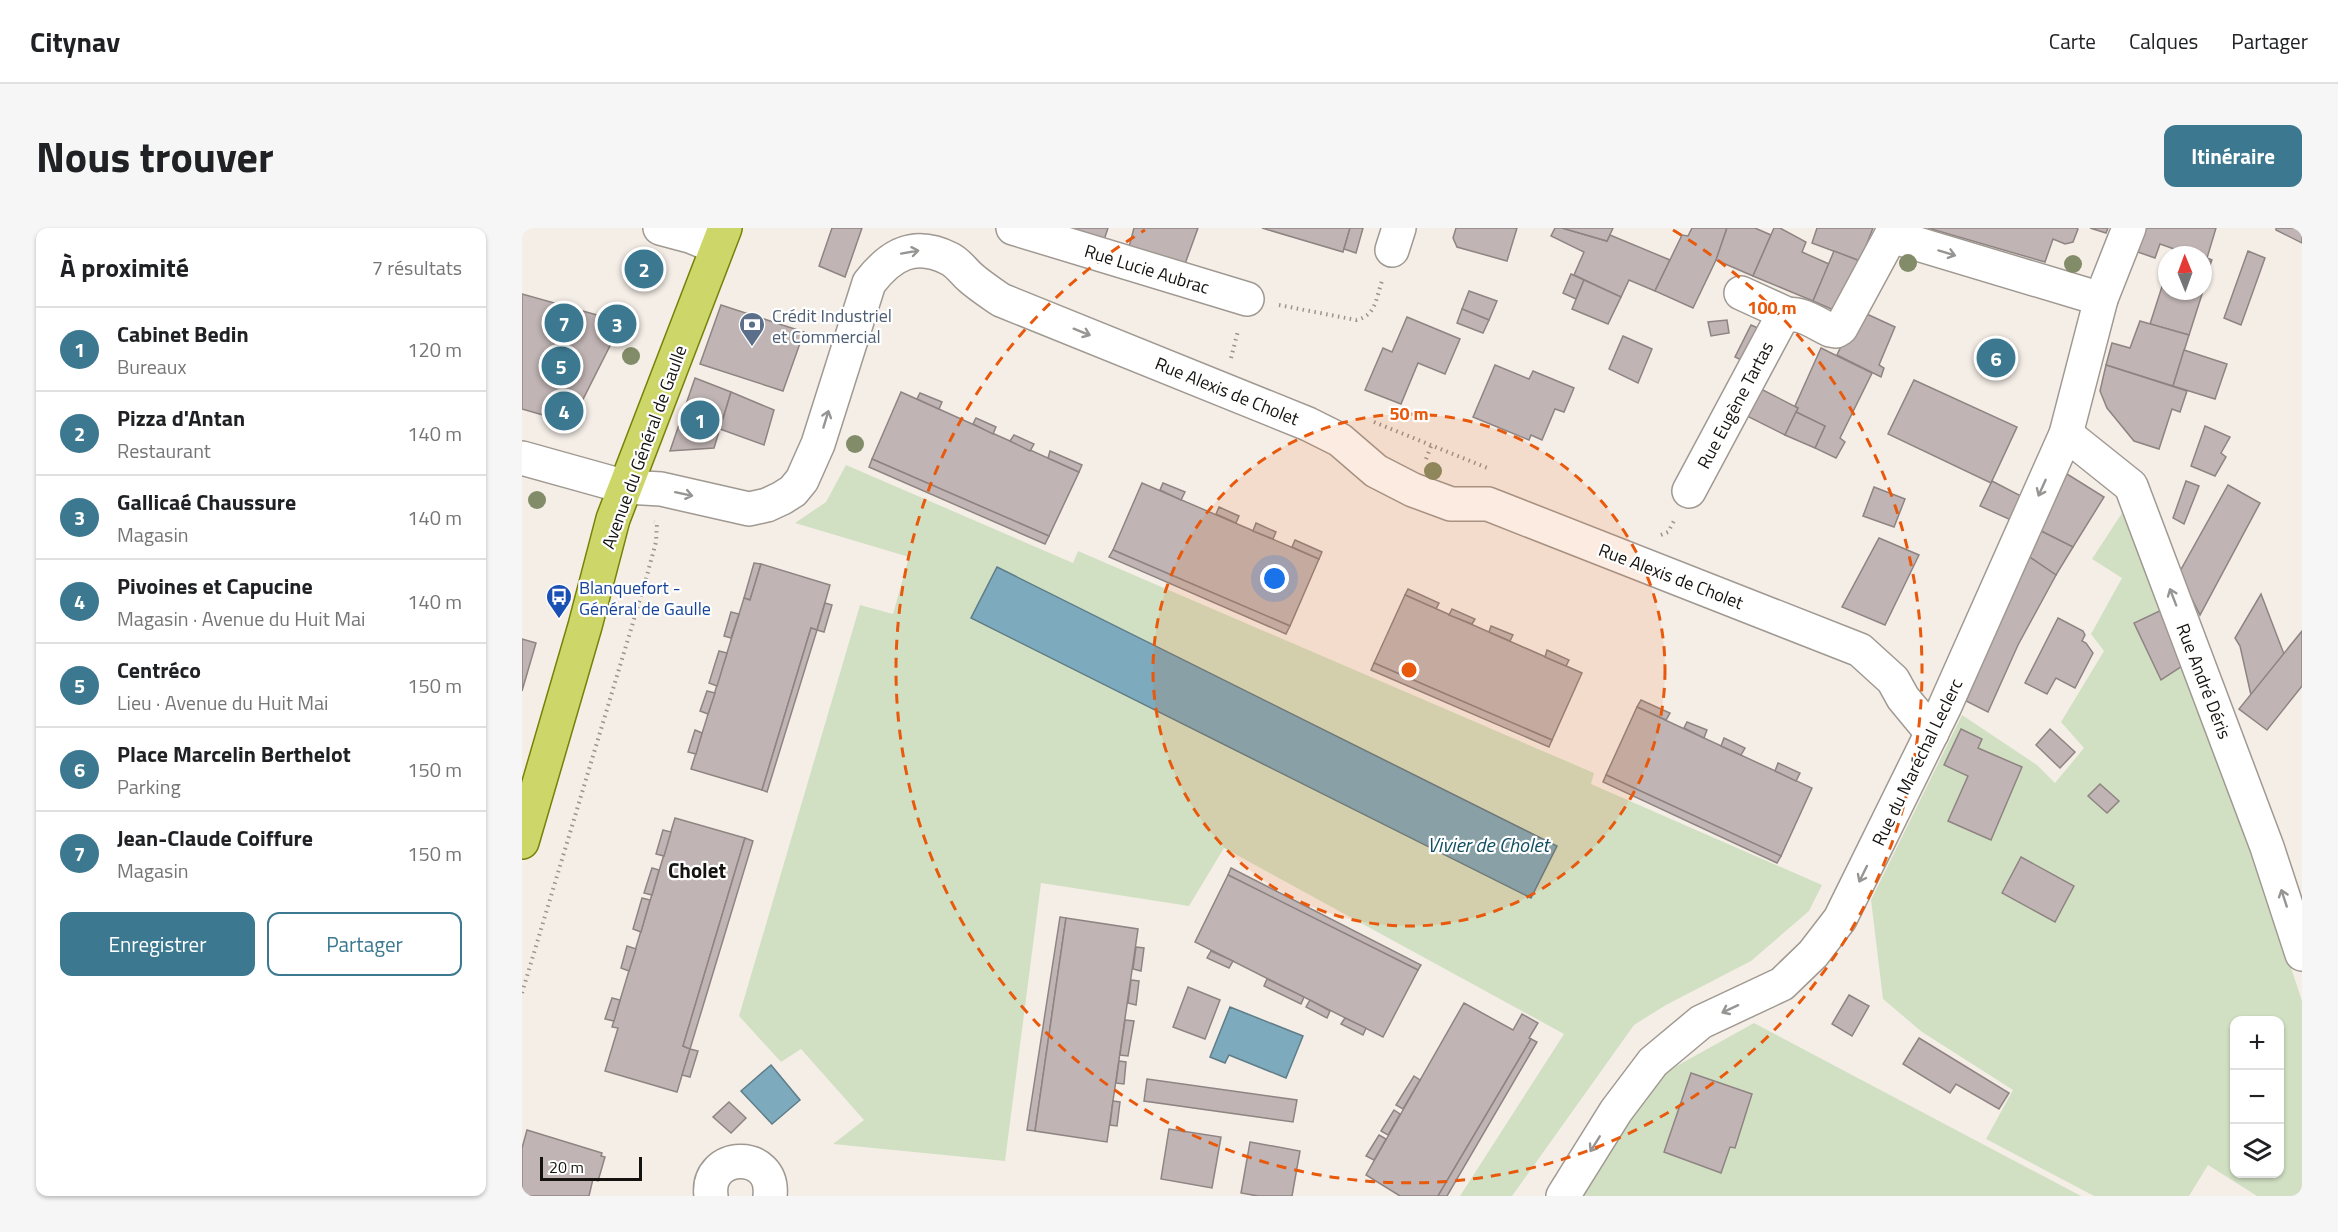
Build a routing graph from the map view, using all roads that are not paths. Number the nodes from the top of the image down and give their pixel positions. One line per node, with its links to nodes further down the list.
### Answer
1 (660, 228): 5 (street)
2 (1013, 228): 7 (street, Rue Lucie Aubrac)
3 (2129, 228): 8 (street, Rue du Maréchal Leclerc)
4 (1893, 232): 8 (street, one-way to 8); 9 (street)
5 (721, 238): 12 (main road, Avenue du Général de Gaulle)
6 (1741, 293): 9 (street)
7 (1247, 299)
8 (2102, 299): 10 (street, Rue du Maréchal Leclerc)
9 (1786, 314): 13 (street, Rue Eugène Tartas)
10 (2066, 434): 14 (street, Rue du Maréchal Leclerc, one-way to 14); 16 (street, Rue André Déris, one-way to 10)
11 (522, 458): 12 (street, Rue Alexis de Cholet)
12 (626, 487): 14 (street, Rue Alexis de Cholet, one-way to 14); 15 (main road, Avenue du Général de Gaulle)
13 (1689, 491)
14 (1932, 733): 19 (street, Rue du Maréchal Leclerc, one-way to 19)
15 (522, 842)
16 (2302, 954)
17 (711, 1196): 18 (street)
18 (770, 1196)
19 (1563, 1196)

